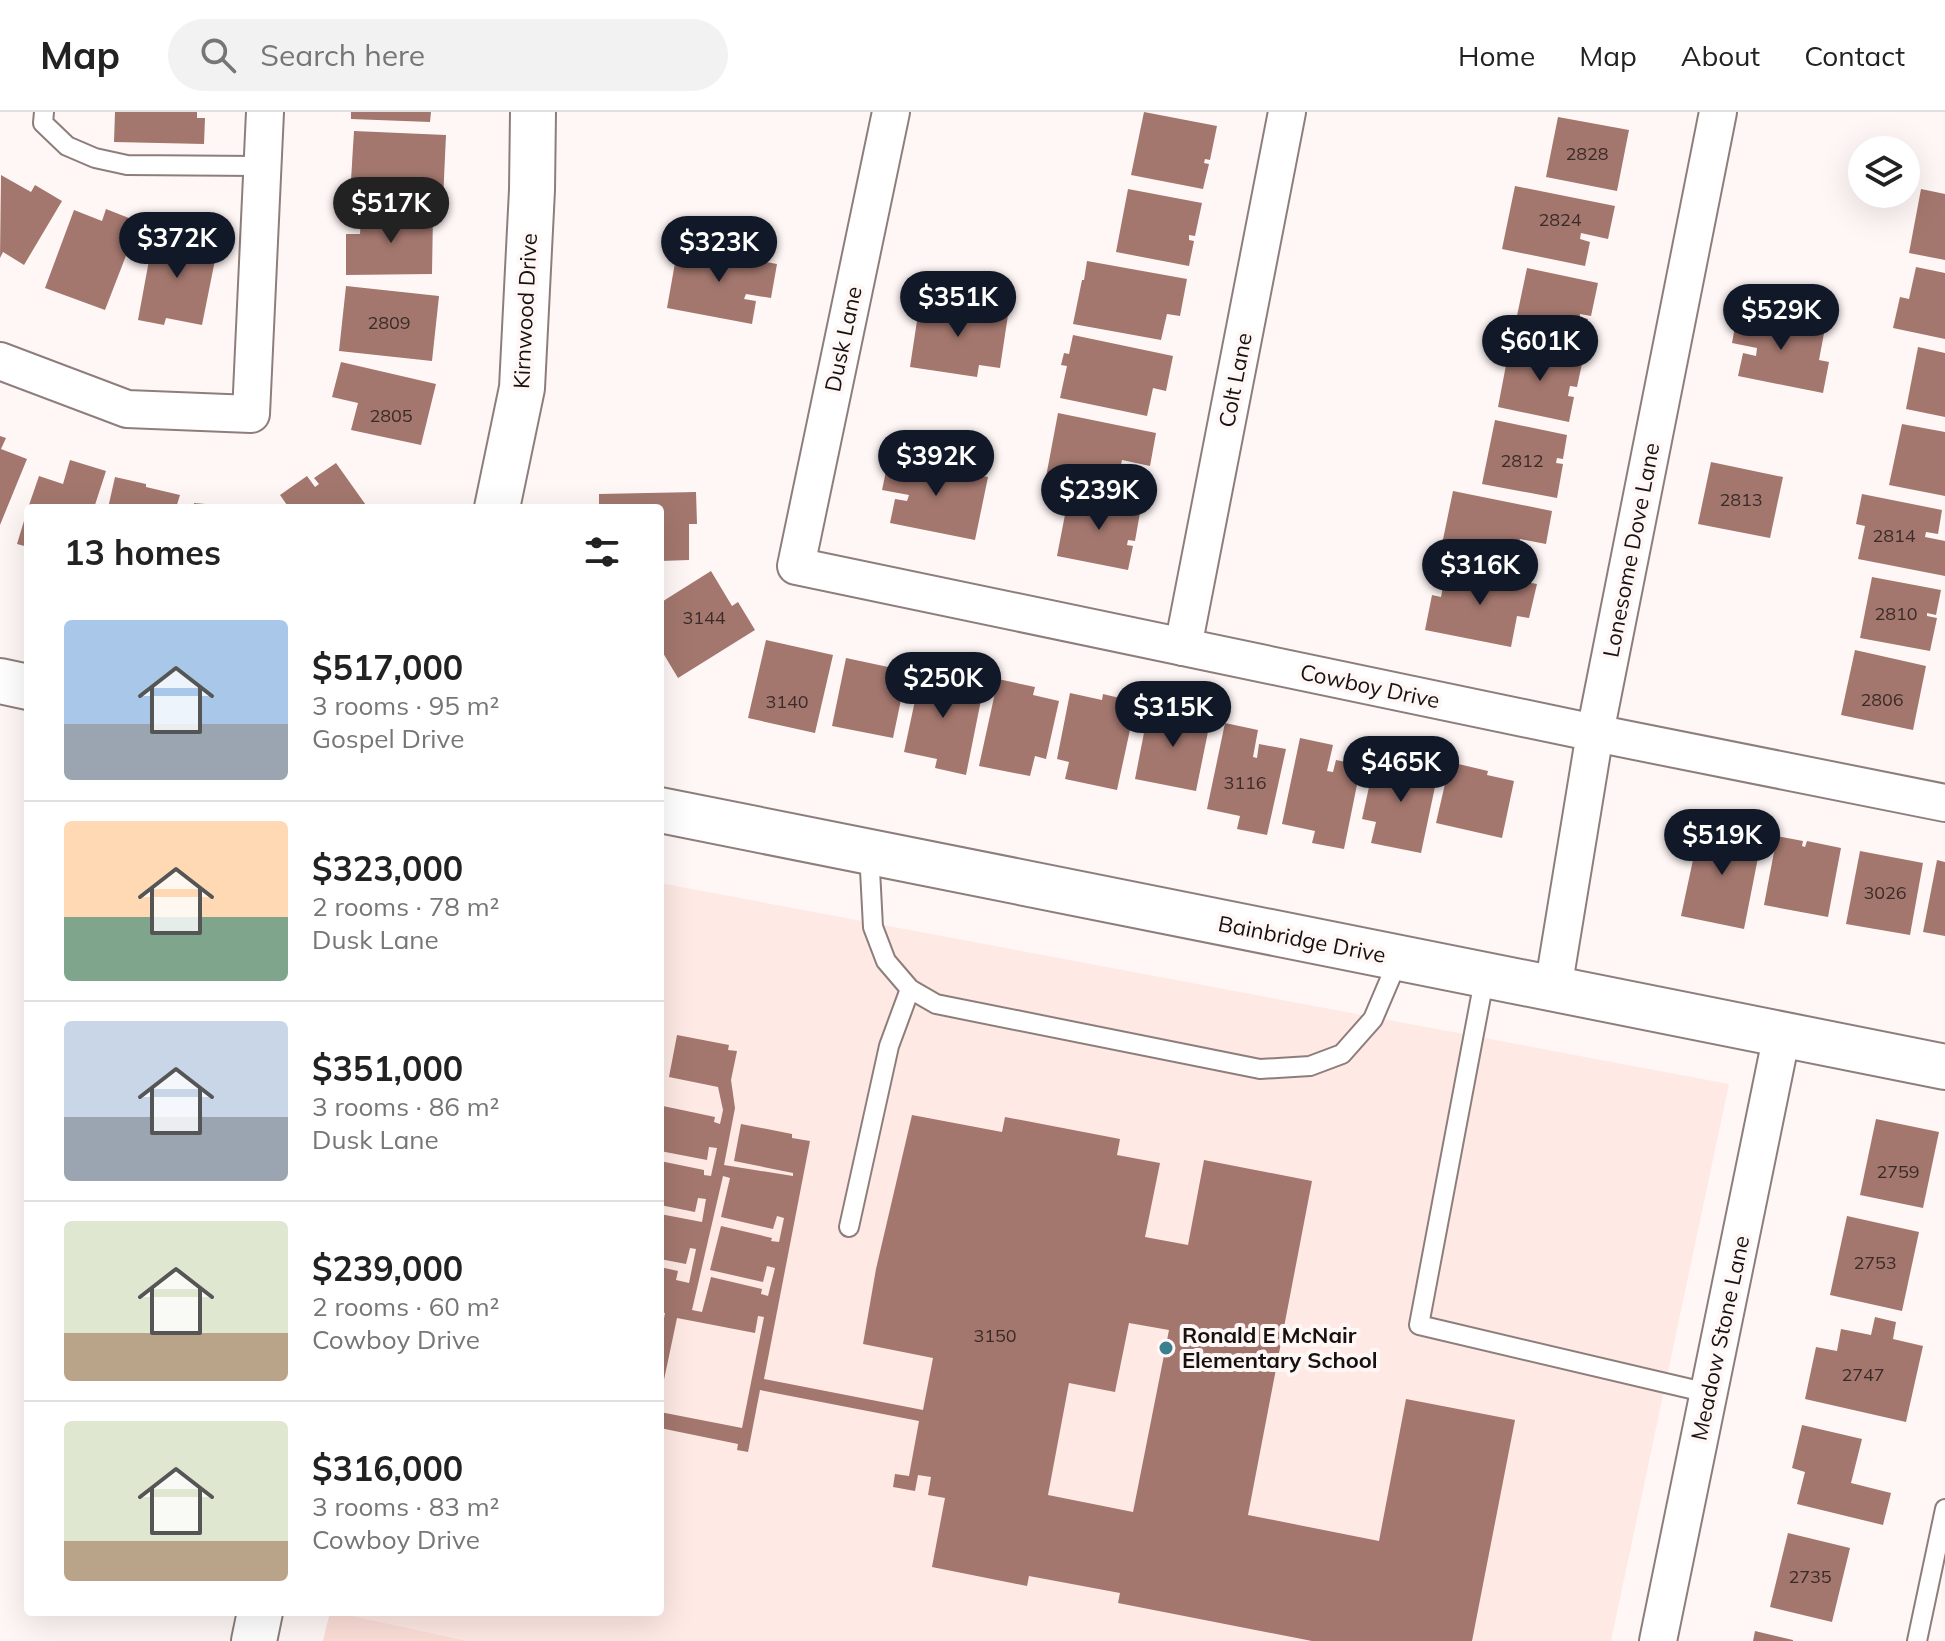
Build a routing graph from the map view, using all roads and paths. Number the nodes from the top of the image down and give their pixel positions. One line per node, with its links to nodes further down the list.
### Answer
1 (265, 112): 7 (street)
2 (533, 112): 9 (street, Kirnwood Drive)
3 (891, 112): 10 (street, Dusk Lane)
4 (1287, 112): 11 (street, Colt Lane)
5 (1718, 112): 14 (street, Lonesome Dove Lane)
6 (39, 116): 7 (lane)
7 (263, 166): 8 (street)
8 (0, 361)
9 (498, 504)
10 (796, 566): 11 (street, Cowboy Drive)
11 (1183, 647): 14 (street, Cowboy Drive)
12 (0, 681): 13 (street)
13 (24, 686)
14 (1595, 733): 15 (street, Cowboy Drive); 21 (street, Lonesome Dove Lane)
15 (1945, 803)
16 (664, 811): 17 (street, Bainbridge Drive)
17 (869, 851): 18 (street, Bainbridge Drive); 20 (lane)
18 (1399, 958): 19 (street, Bainbridge Drive); 20 (lane)
19 (1485, 975): 21 (street, Bainbridge Drive); 25 (lane)
20 (910, 989): 24 (lane)
21 (1553, 989): 22 (street, Bainbridge Drive)
22 (1782, 1034): 23 (street, Bainbridge Drive); 25 (street, Meadow Stone Lane)
23 (1945, 1067)
24 (849, 1227)
25 (1708, 1393): 29 (street, Meadow Stone Lane)
26 (1945, 1509): 30 (lane)
27 (259, 1616): 28 (street)
28 (254, 1641)
29 (1658, 1641)
30 (1917, 1641)

